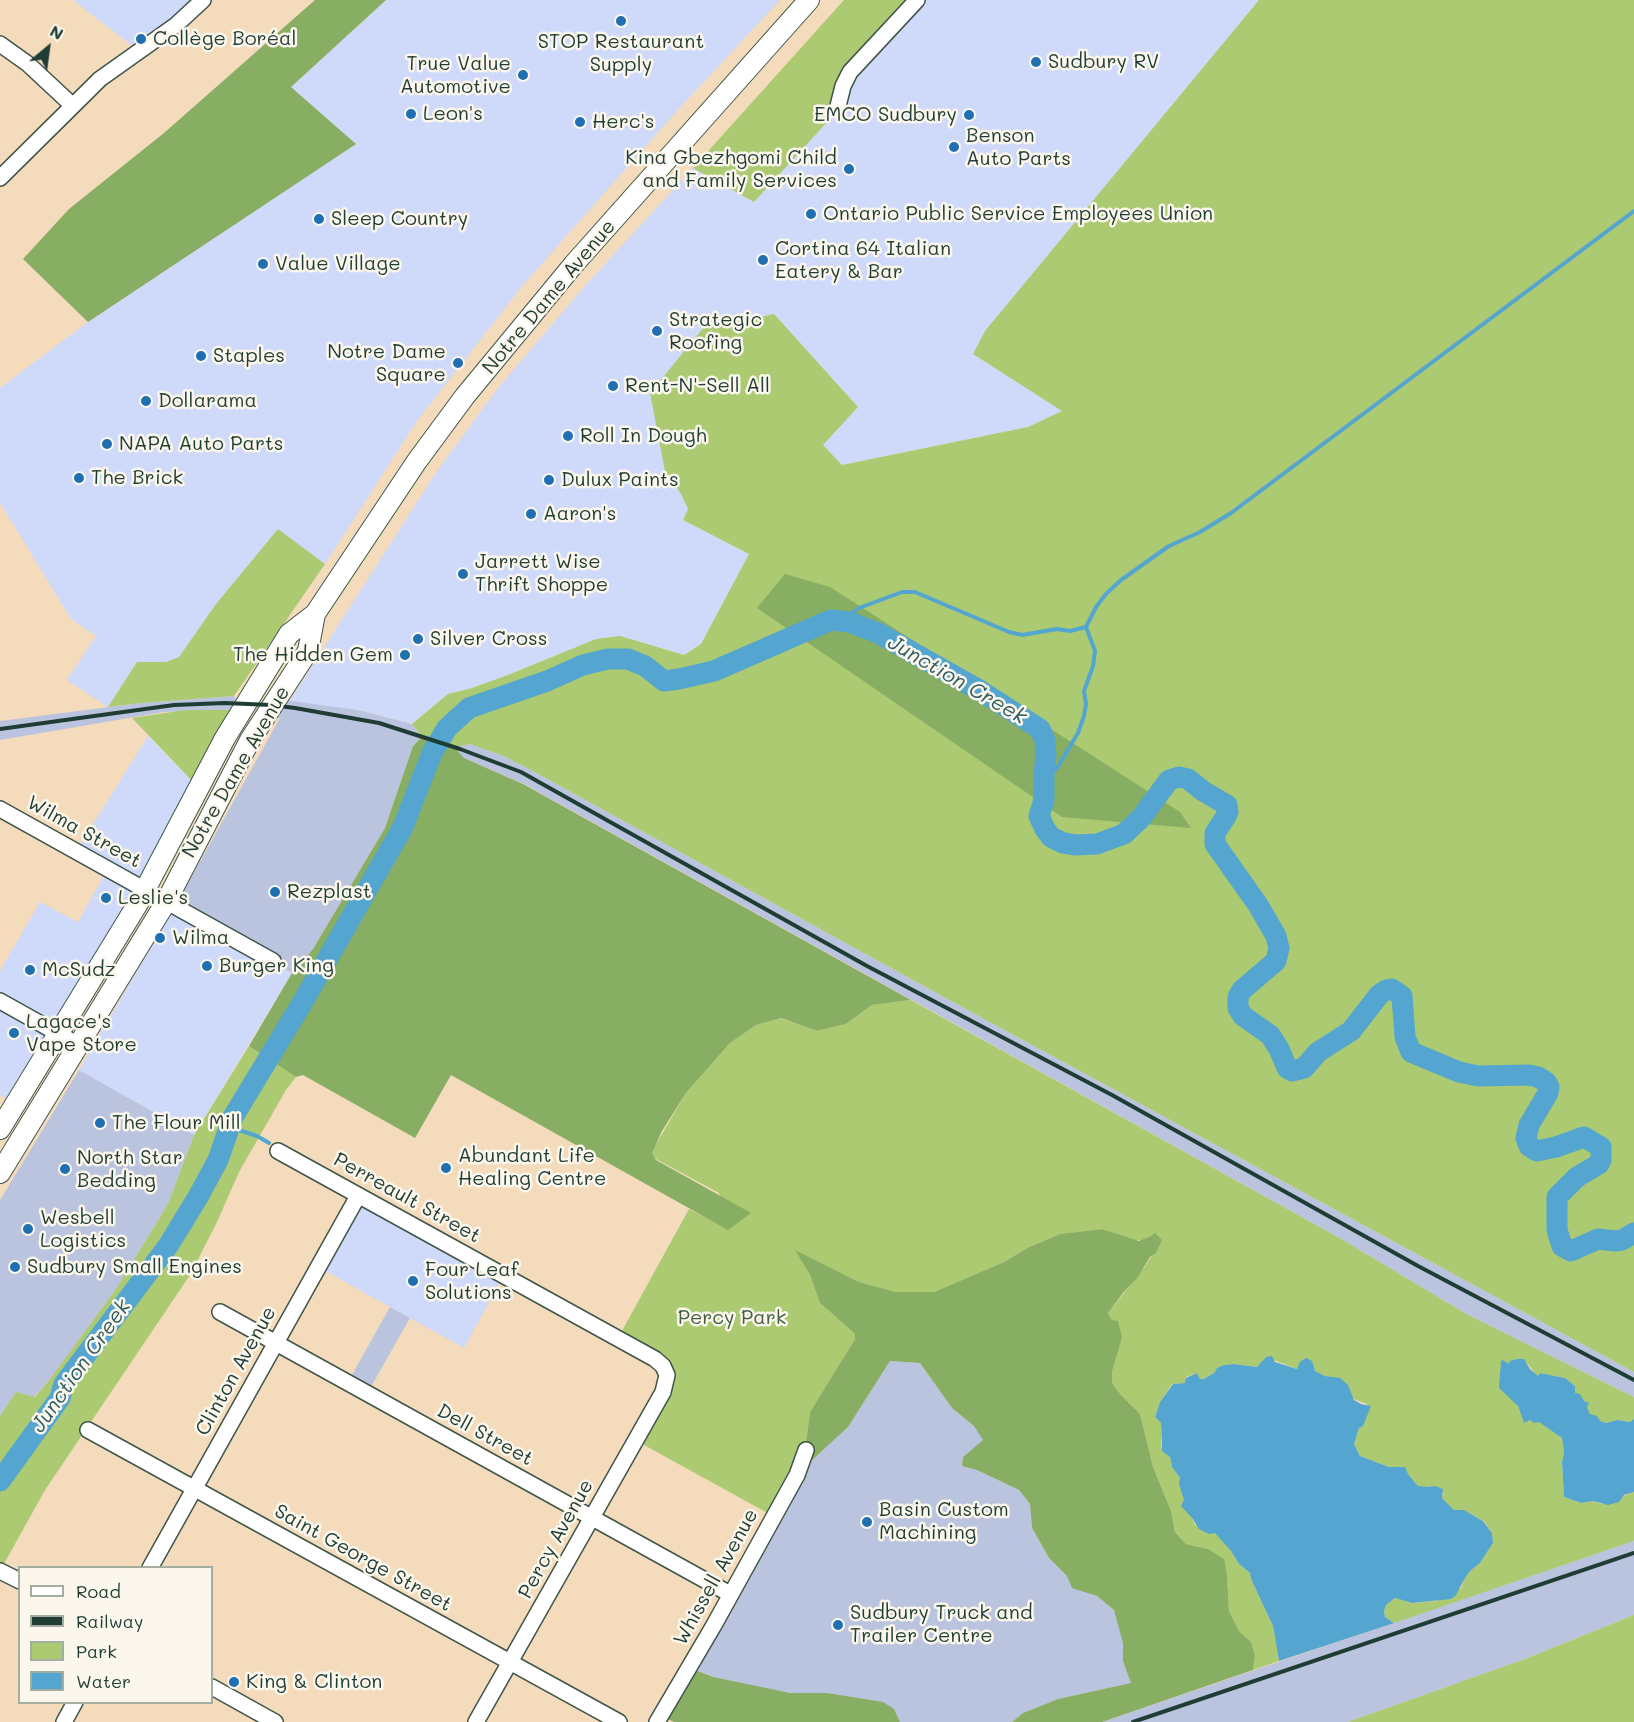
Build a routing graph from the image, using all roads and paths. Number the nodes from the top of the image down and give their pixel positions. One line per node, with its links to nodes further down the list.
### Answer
1 (203, 0): 5 (street)
2 (809, 0): 8 (main road, Notre Dame Avenue)
3 (917, 0): 6 (street)
4 (0, 44): 5 (street)
5 (72, 105): 7 (street)
6 (838, 106)
7 (0, 178)
8 (315, 614): 10 (main road, Notre Dame Avenue); 11 (main road, Notre Dame Avenue)
9 (0, 809): 10 (street, Wilma Street)
10 (145, 890): 11 (street, Wilma Street); 14 (main road, Notre Dame Avenue)
11 (166, 902): 12 (street, Wilma Street); 15 (main road, Notre Dame Avenue)
12 (273, 961)
13 (0, 1001): 14 (street)
14 (58, 1033): 15 (street); 16 (main road, Notre Dame Avenue)
15 (77, 1044): 18 (main road, Notre Dame Avenue)
16 (0, 1129)
17 (278, 1151): 19 (street, Perreault Street)
18 (0, 1173)
19 (358, 1196): 21 (street, Clinton Avenue); 22 (street, Perreault Street)
20 (220, 1312): 21 (street, Dell Street)
21 (276, 1343): 25 (street, Clinton Avenue); 26 (street, Dell Street)
22 (667, 1375): 26 (street, Percy Avenue)
23 (88, 1430): 25 (street, Saint George Street)
24 (806, 1450): 30 (street, Whissell Avenue)
25 (194, 1489): 27 (street, Clinton Avenue); 31 (street, Saint George Street)
26 (592, 1518): 30 (street, Dell Street); 31 (street, Percy Avenue)
27 (151, 1566)
28 (0, 1571): 29 (street)
29 (18, 1580)
30 (730, 1594): 38 (street, Whissell Avenue)
31 (510, 1662): 36 (street, Percy Avenue); 37 (street, Saint George Street)
32 (213, 1688): 35 (street)
33 (74, 1704): 34 (street)
34 (64, 1722)
35 (275, 1722)
36 (477, 1722)
37 (619, 1722)
38 (657, 1722)

